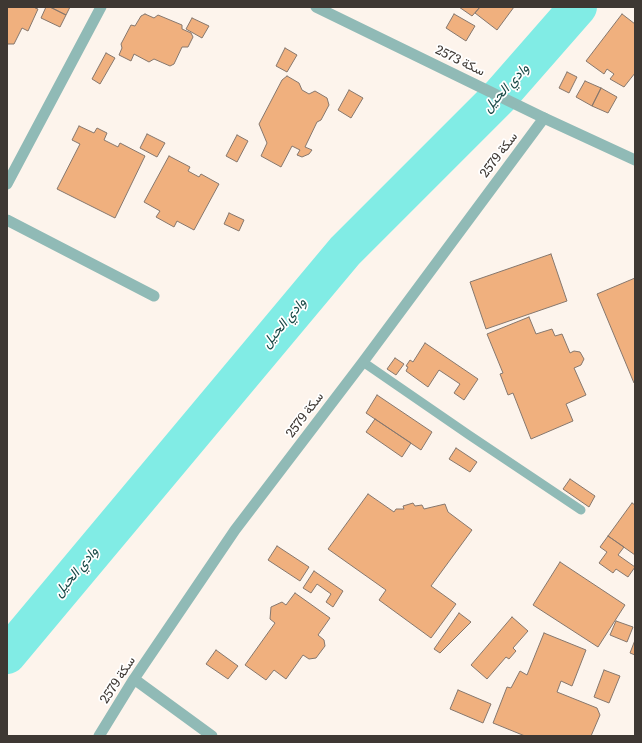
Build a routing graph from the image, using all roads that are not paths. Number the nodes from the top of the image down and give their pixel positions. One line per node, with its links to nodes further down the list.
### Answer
1 (101, 7): 6 (street)
2 (316, 7): 3 (street, سكة 2573)
3 (332, 10): 4 (street, سكة 2573)
4 (544, 118): 5 (street, سكة 2573); 9 (street, سكة 2579)
5 (635, 160)
6 (7, 184)
7 (7, 220): 8 (street)
8 (154, 296)
9 (363, 362): 10 (lane); 11 (street, سكة 2579)
10 (581, 510)
11 (134, 679): 12 (street, سكة 2579); 13 (street)
12 (99, 736)
13 (212, 736)

